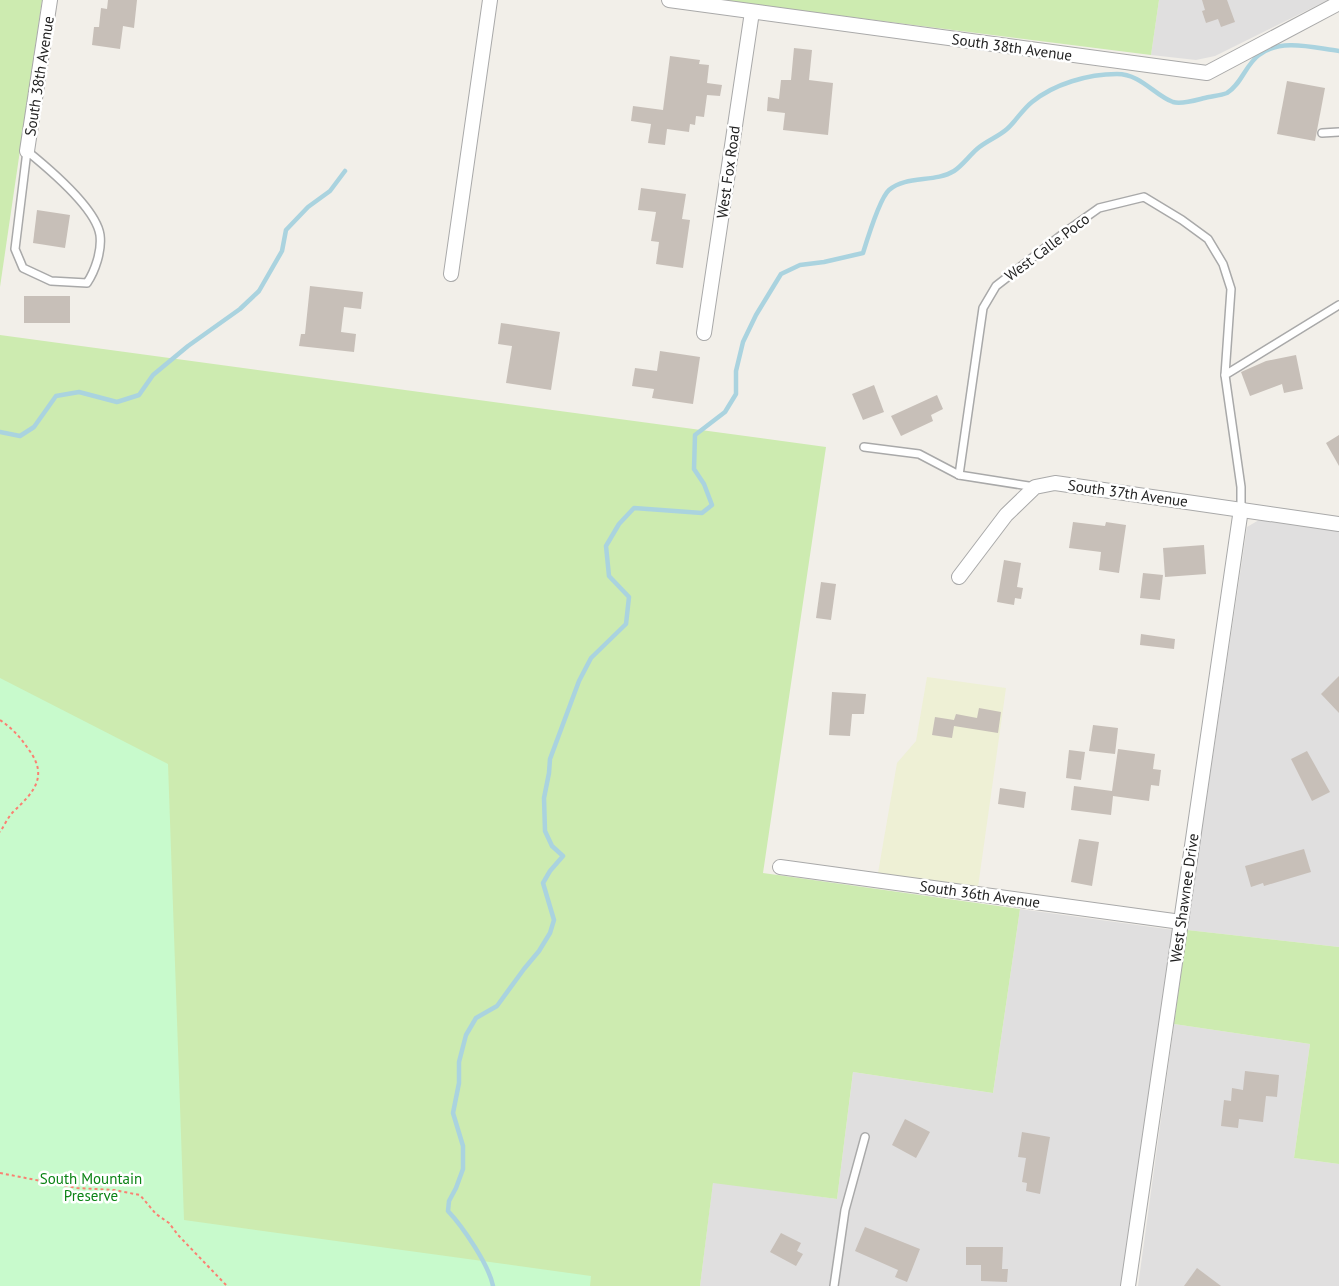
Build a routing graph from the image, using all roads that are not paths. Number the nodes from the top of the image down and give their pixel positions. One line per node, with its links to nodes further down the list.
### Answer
1 (50, 0): 8 (street, South 38th Avenue)
2 (490, 0): 9 (street)
3 (669, 0): 5 (street, South 38th Avenue)
4 (1339, 3): 5 (street, South 38th Avenue)
5 (752, 12): 11 (street, West Fox Road)
6 (1339, 132): 7 (lane)
7 (1322, 133)
8 (27, 152): 8 (lane)
9 (451, 274)
10 (1339, 305): 12 (lane)
11 (704, 333)
12 (1225, 375): 14 (lane, West Calle Poco); 16 (lane, West Calle Poco)
13 (864, 447): 14 (lane)
14 (959, 474): 15 (lane)
15 (1035, 487): 16 (street, South 37th Avenue); 18 (street)
16 (1240, 509): 17 (street, South 37th Avenue); 20 (street, West Shawnee Drive)
17 (1339, 524)
18 (959, 577)
19 (780, 867): 20 (street, South 36th Avenue)
20 (1181, 922): 23 (street, West Shawnee Drive)
21 (865, 1137): 22 (lane)
22 (834, 1286)
23 (1128, 1286)

